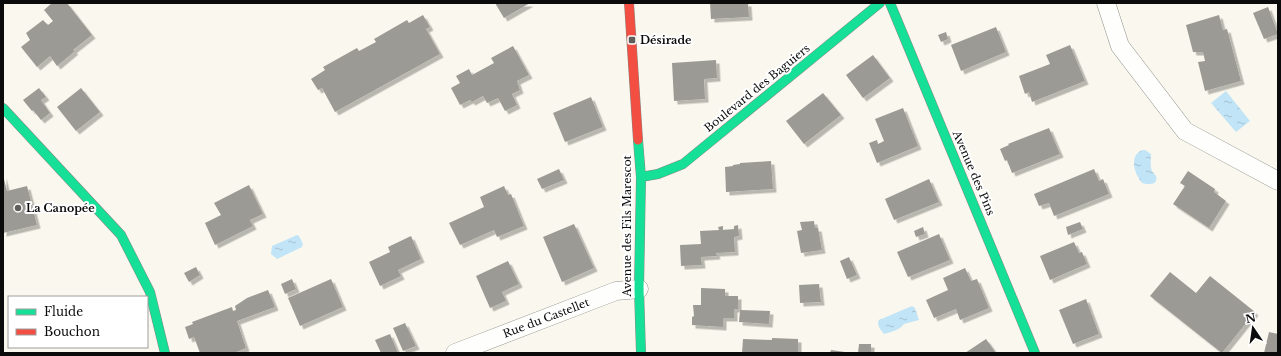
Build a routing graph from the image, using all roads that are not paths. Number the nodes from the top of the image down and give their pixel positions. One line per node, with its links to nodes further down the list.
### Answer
1 (629, 3): 6 (street, Avenue des Fils Marescot)
2 (880, 3): 6 (street, Boulevard des Baguiers)
3 (890, 3): 12 (street, Avenue des Pins)
4 (1106, 3): 7 (street)
5 (3, 108): 9 (street)
6 (641, 178): 8 (street, Avenue des Fils Marescot)
7 (1278, 181)
8 (639, 289): 10 (street, Rue du Castellet); 11 (street, Avenue des Fils Marescot)
9 (166, 353)
10 (455, 353)
11 (641, 353)
12 (1035, 353)

